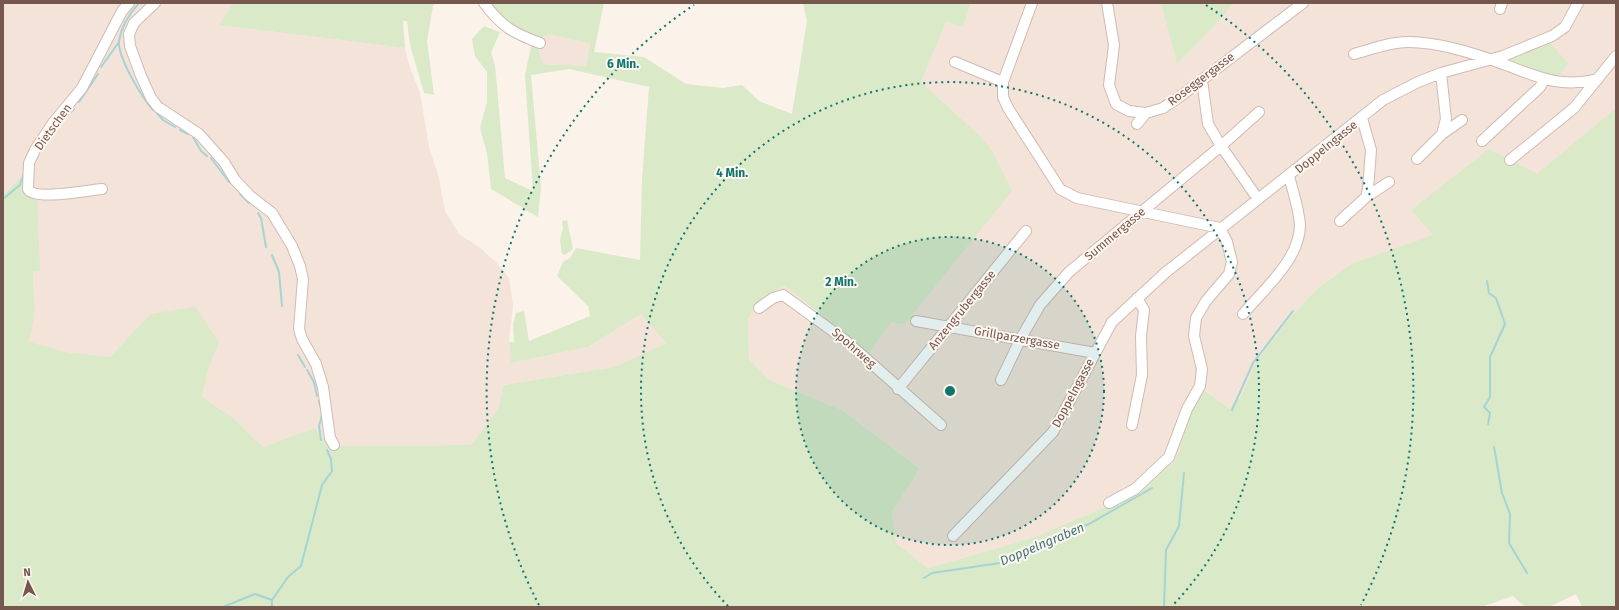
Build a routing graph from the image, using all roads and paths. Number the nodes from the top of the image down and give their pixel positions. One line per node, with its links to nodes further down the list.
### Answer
1 (129, 3): 30 (street, Dietschen)
2 (155, 3): 48 (street)
3 (484, 3): 8 (street)
4 (1032, 3): 17 (street)
5 (1107, 3): 19 (street, Roseggergasse)
6 (1303, 3): 15 (street, Roseggergasse)
7 (1578, 3): 11 (street, Doppelngasse)
8 (540, 43)
9 (1354, 54): 11 (street)
10 (1616, 56): 14 (street)
11 (1490, 60): 13 (street, Doppelngasse); 16 (street)
12 (955, 62): 17 (street)
13 (1441, 73): 20 (street, Doppelngasse); 23 (street)
14 (1598, 79): 16 (street); 27 (street)
15 (1202, 80): 19 (street, Roseggergasse); 25 (street)
16 (1544, 80): 24 (street)
17 (1003, 82): 33 (street)
18 (1259, 112): 25 (street, Summergasse)
19 (1146, 113): 22 (street)
20 (1362, 118): 28 (street, Doppelngasse); 31 (street, Doppelngasse)
21 (1462, 120): 23 (street)
22 (1137, 124)
23 (1442, 134): 26 (street)
24 (1482, 141)
25 (1221, 146): 32 (street); 33 (street, Summergasse)
26 (1417, 160)
27 (1510, 160)
28 (1289, 176): 32 (street, Doppelngasse); 39 (street, Doppelngasse)
29 (1389, 182): 31 (street)
30 (102, 189)
31 (1366, 197): 34 (street)
32 (1258, 198): 35 (street, Doppelngasse)
33 (1142, 211): 35 (street); 42 (street, Summergasse)
34 (1340, 221)
35 (1220, 228): 37 (street, Doppelngasse); 49 (street)
36 (1026, 231): 41 (street, Anzengrubergasse)
37 (1137, 298): 43 (street, Doppelngasse); 47 (street)
38 (759, 308): 45 (street, Spohrweg)
39 (1243, 314)
40 (916, 321): 41 (street, Grillparzergasse)
41 (949, 326): 42 (street, Grillparzergasse); 45 (street, Anzengrubergasse)
42 (1021, 338): 43 (street, Grillparzergasse); 44 (street, Summergasse)
43 (1095, 353): 50 (street, Doppelngasse)
44 (1001, 380)
45 (898, 388): 46 (street, Spohrweg)
46 (941, 425)
47 (1132, 425)
48 (334, 445)
49 (1109, 503)
50 (953, 536)

